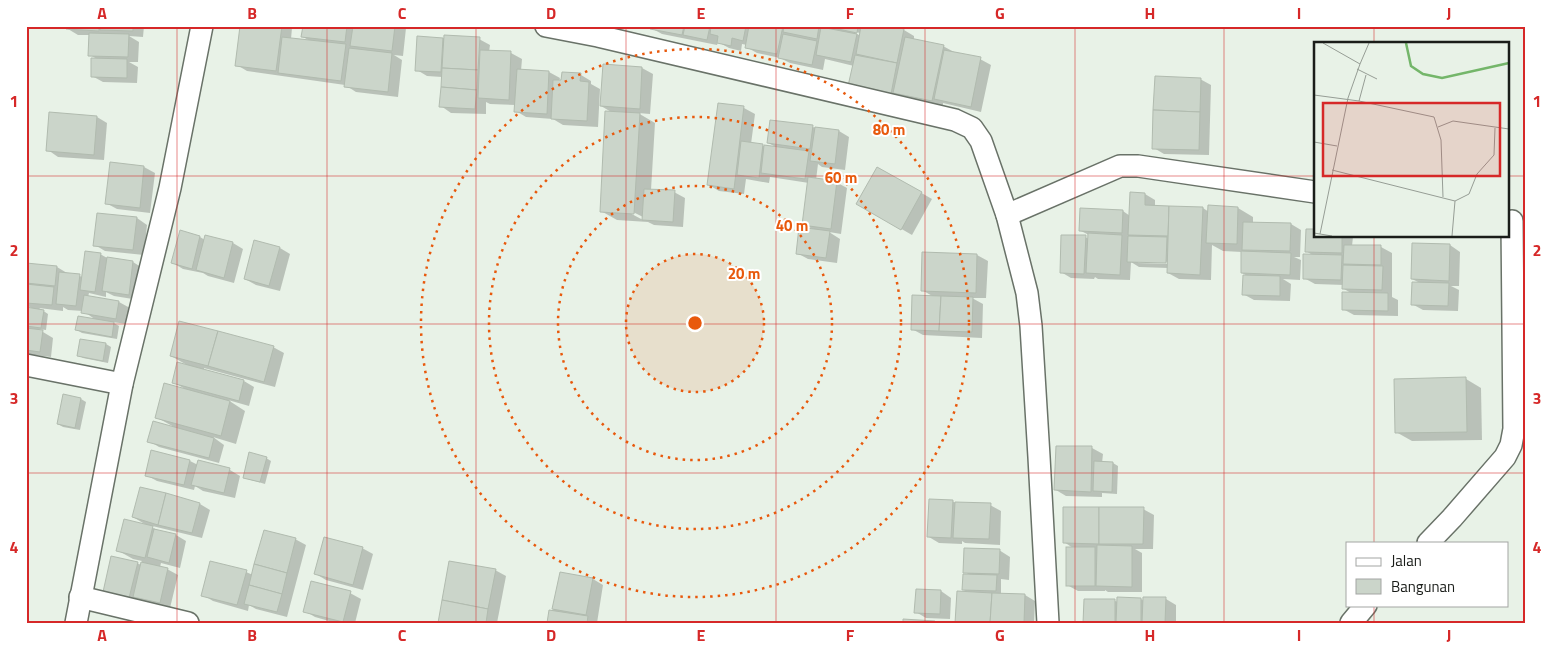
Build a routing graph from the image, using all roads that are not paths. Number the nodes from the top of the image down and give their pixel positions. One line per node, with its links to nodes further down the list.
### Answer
1 (202, 26): 7 (street)
2 (546, 26): 4 (street)
3 (1314, 192): 4 (street)
4 (1007, 215): 13 (street)
5 (1515, 221): 8 (street)
6 (26, 364): 7 (street)
7 (122, 384): 9 (street)
8 (1429, 542)
9 (80, 597): 11 (street); 12 (street)
10 (1365, 606): 14 (street)
11 (76, 623)
12 (188, 623)
13 (1048, 623)
14 (1351, 623)

